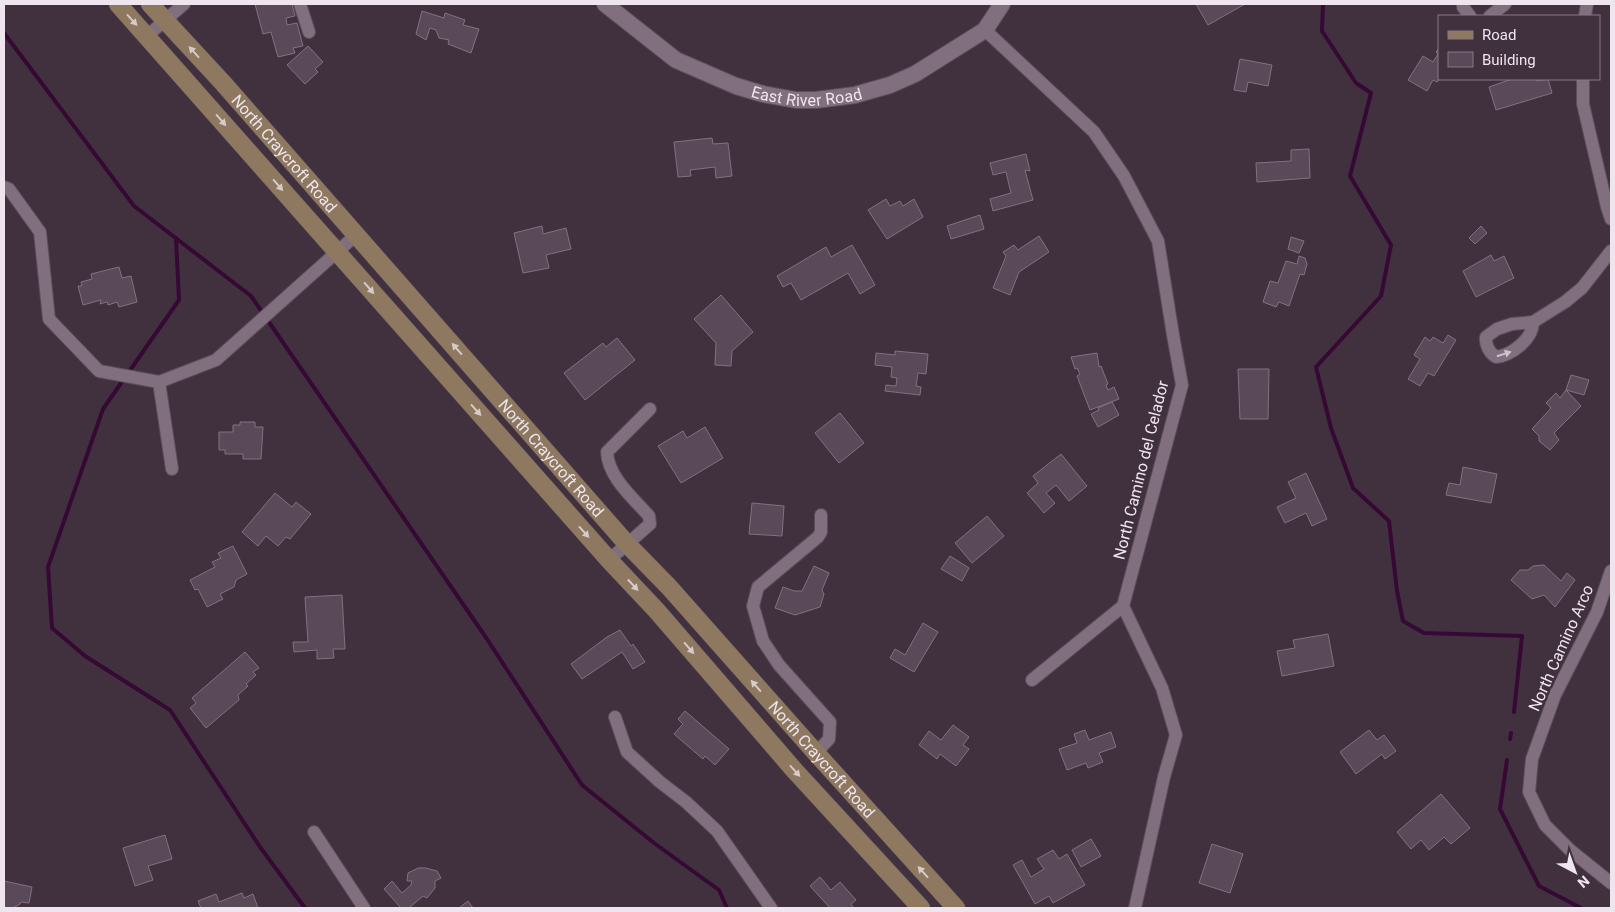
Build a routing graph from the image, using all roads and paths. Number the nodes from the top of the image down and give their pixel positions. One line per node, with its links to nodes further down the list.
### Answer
1 (118, 4): 14 (main road, North Craycroft Road, one-way to 14)
2 (150, 4): 11 (main road, North Craycroft Road)
3 (184, 4): 11 (street)
4 (300, 4): 13 (street)
5 (605, 4): 12 (street, East River Road)
6 (1002, 4): 12 (street, East River Road)
7 (1463, 4): 9 (street)
8 (1504, 4): 10 (street)
9 (1469, 15)
10 (1491, 15)
11 (165, 20): 14 (street); 18 (main road, North Craycroft Road, one-way to 11)
12 (985, 30): 29 (street, North Camino del Celador)
13 (309, 32)
14 (146, 36): 20 (main road, North Craycroft Road, one-way to 20)
15 (1582, 80): 17 (street)
16 (4, 187): 22 (street)
17 (1611, 219)
18 (356, 234): 20 (street); 26 (main road, North Craycroft Road, one-way to 18)
19 (1611, 251): 21 (street)
20 (337, 252): 22 (street); 27 (main road, North Craycroft Road, one-way to 27)
21 (1533, 322)
22 (160, 382): 24 (street)
23 (650, 409): 26 (street)
24 (172, 469)
25 (821, 515): 32 (street)
26 (627, 544): 27 (street); 32 (main road, North Craycroft Road, one-way to 26)
27 (609, 560): 37 (main road, North Craycroft Road, one-way to 37)
28 (1611, 571): 34 (street, North Camino Arco)
29 (1123, 606): 30 (street); 39 (street)
30 (1032, 680)
31 (615, 717): 36 (street)
32 (816, 753): 38 (main road, North Craycroft Road, one-way to 32)
33 (314, 832): 35 (street)
34 (1611, 883)
35 (364, 908)
36 (771, 908)
37 (920, 908)
38 (956, 908)
39 (1135, 908)

